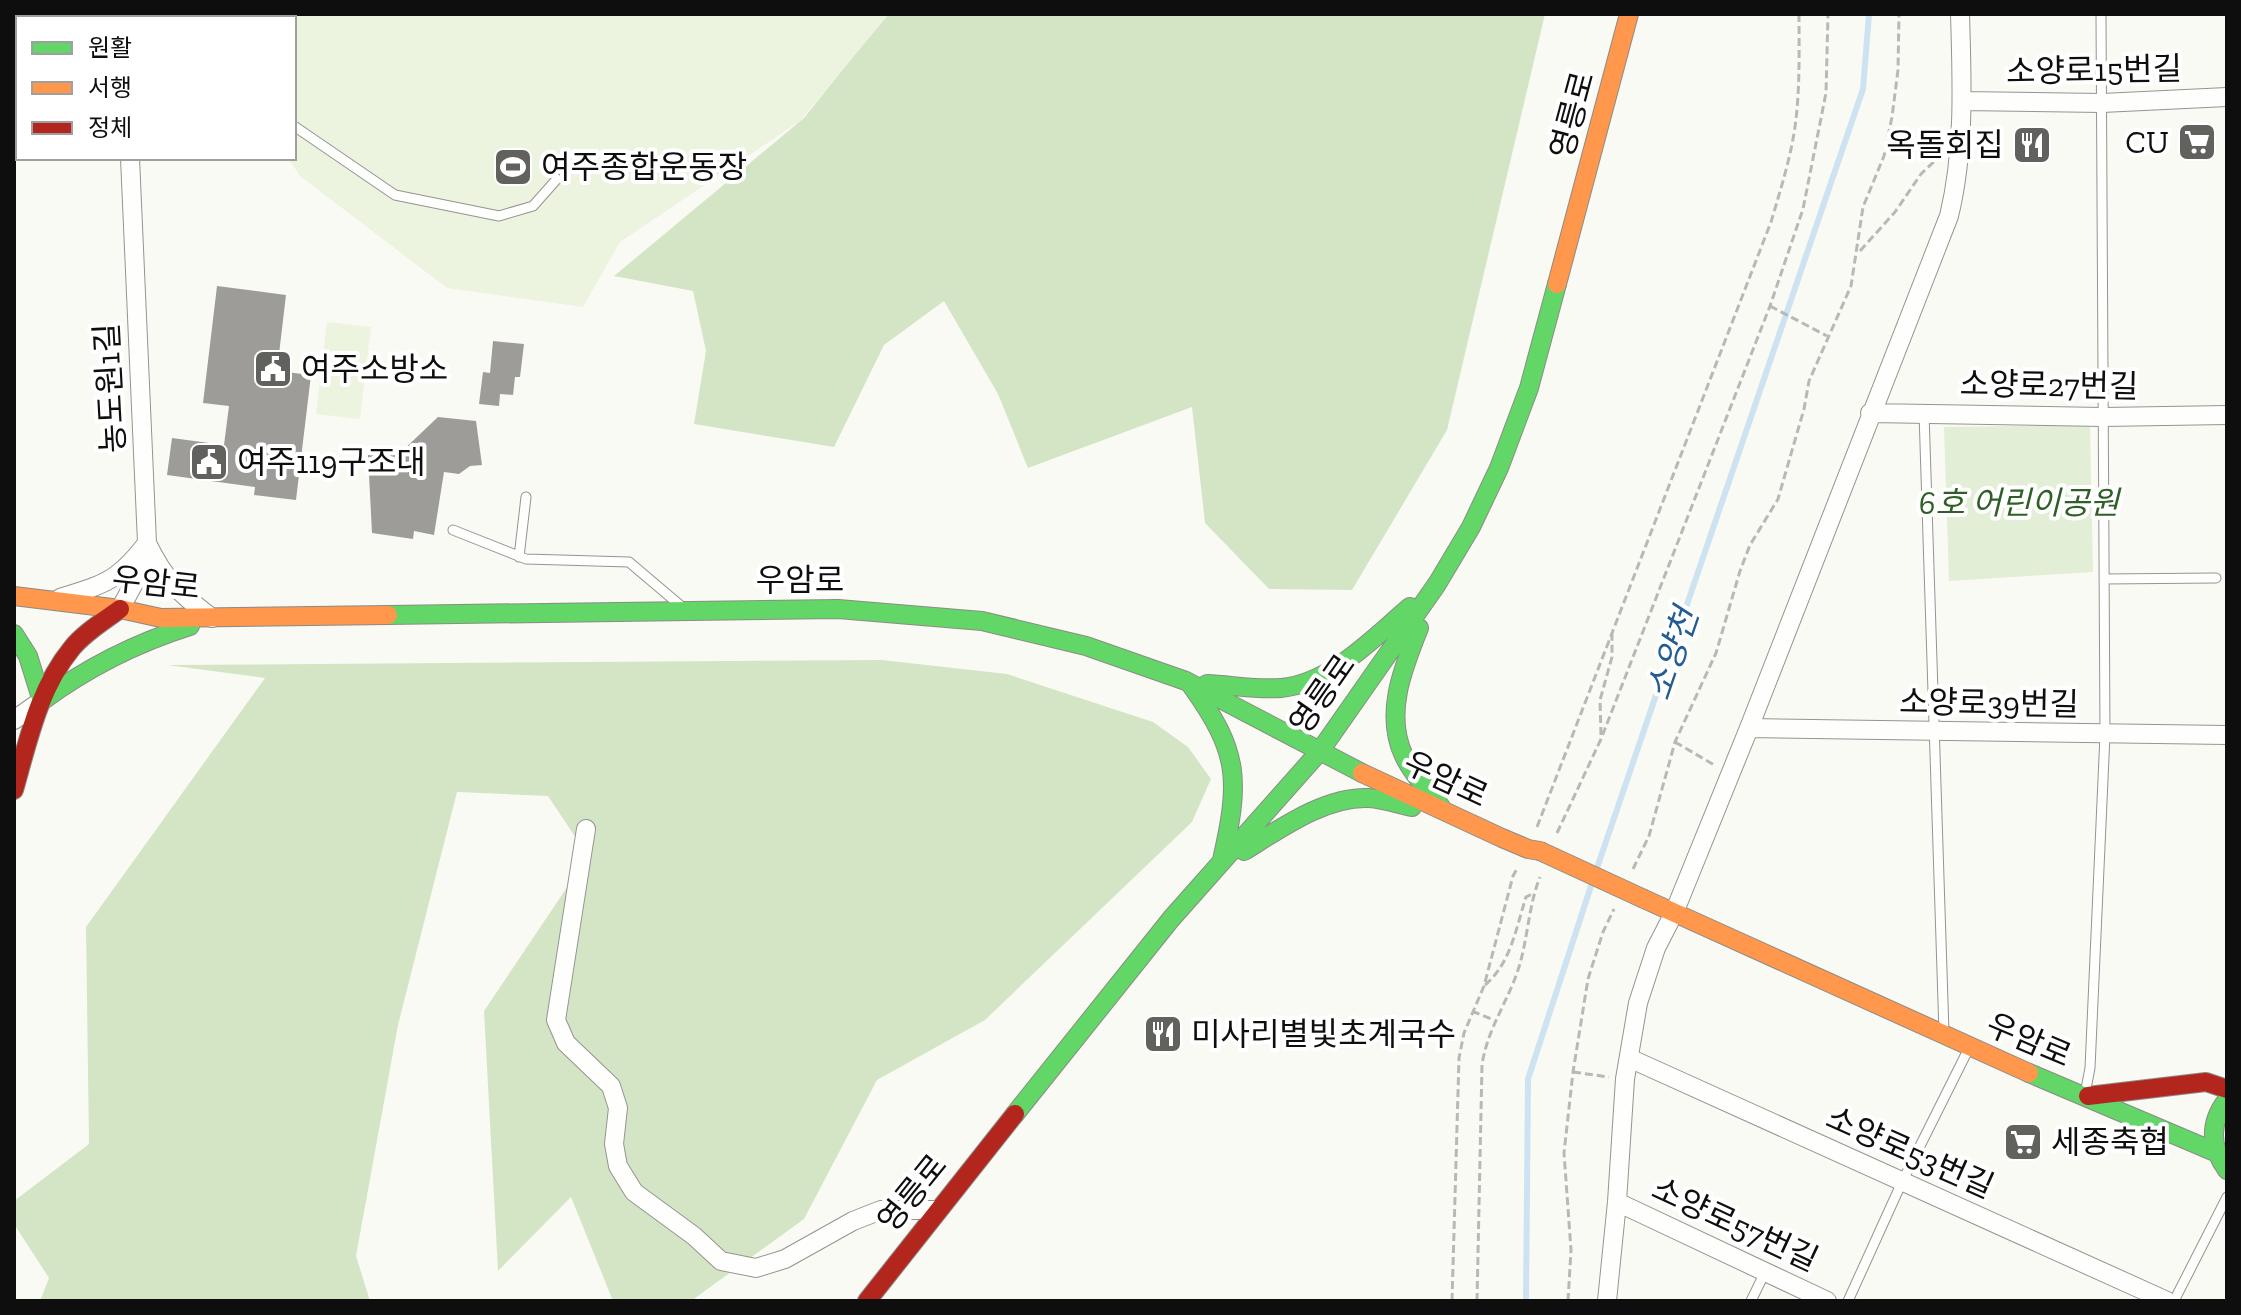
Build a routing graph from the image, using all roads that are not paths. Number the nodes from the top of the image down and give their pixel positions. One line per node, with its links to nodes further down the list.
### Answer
1 (1629, 14): 20 (main road, 영릉로)
2 (1960, 14): 5 (street)
3 (2101, 14): 6 (lane)
4 (2227, 97): 6 (street, 소양로15번길)
5 (1962, 101): 6 (street, 소양로15번길); 10 (street)
6 (2102, 103): 13 (lane)
7 (296, 127): 9 (lane)
8 (130, 160): 16 (street, 농도원1길)
9 (557, 179)
10 (1870, 413): 11 (street, 소양로27번길); 30 (street)
11 (1924, 413): 13 (street, 소양로27번길); 31 (lane)
12 (2227, 415): 13 (street, 소양로27번길)
13 (2103, 417): 19 (lane)
14 (526, 497): 17 (lane)
15 (453, 530): 17 (lane)
16 (147, 543): 22 (street); 23 (street, 농도원1길); 25 (street)
17 (519, 557): 24 (lane)
18 (2216, 578): 19 (lane)
19 (2104, 579): 32 (lane)
20 (1437, 584): 27 (main road); 34 (main road, 영릉로); 36 (main road)
21 (14, 596): 22 (main road, 우암로)
22 (50, 601): 23 (main road, 우암로)
23 (120, 609): 25 (main road, 우암로); 28 (main road)
24 (687, 611): 25 (main road, 우암로); 27 (main road, 우암로)
25 (213, 619): 28 (main road)
26 (14, 634): 28 (main road)
27 (1188, 682): 34 (main road, 우암로); 38 (main road)
28 (42, 701): 29 (street); 35 (main road)
29 (14, 720)
30 (1749, 728): 31 (street, 소양로39번길); 39 (street)
31 (1935, 731): 32 (street, 소양로39번길); 40 (lane)
32 (2105, 735): 33 (street, 소양로39번길); 44 (lane)
33 (2227, 735)
34 (1320, 751): 36 (main road, 우암로); 38 (main road, 영릉로)
35 (14, 790)
36 (1447, 814): 38 (main road); 39 (main road, 우암로, bridge)
37 (586, 829): 51 (street)
38 (1220, 865): 51 (main road, 영릉로)
39 (1674, 913): 40 (main road, 우암로); 42 (street)
40 (1944, 1036): 41 (main road, 우암로)
41 (1969, 1047): 44 (main road, 우암로); 48 (lane)
42 (1629, 1058): 48 (street, 소양로53번길); 50 (street)
43 (2227, 1089): 44 (main road)
44 (2084, 1097): 46 (main road, 우암로)
45 (2227, 1100): 46 (main road)
46 (2215, 1152): 47 (main road)
47 (2227, 1170)
48 (1902, 1182): 57 (lane); 58 (street, 소양로53번길)
49 (2227, 1197): 59 (lane)
50 (1617, 1202): 52 (street, 소양로57번길); 54 (street)
51 (937, 1210): 53 (main road, 영릉로)
52 (1765, 1272): 55 (lane); 56 (street, 소양로57번길)
53 (867, 1301)
54 (1607, 1301)
55 (1751, 1301)
56 (1827, 1301)
57 (1848, 1301)
58 (2167, 1301)
59 (2174, 1301)

